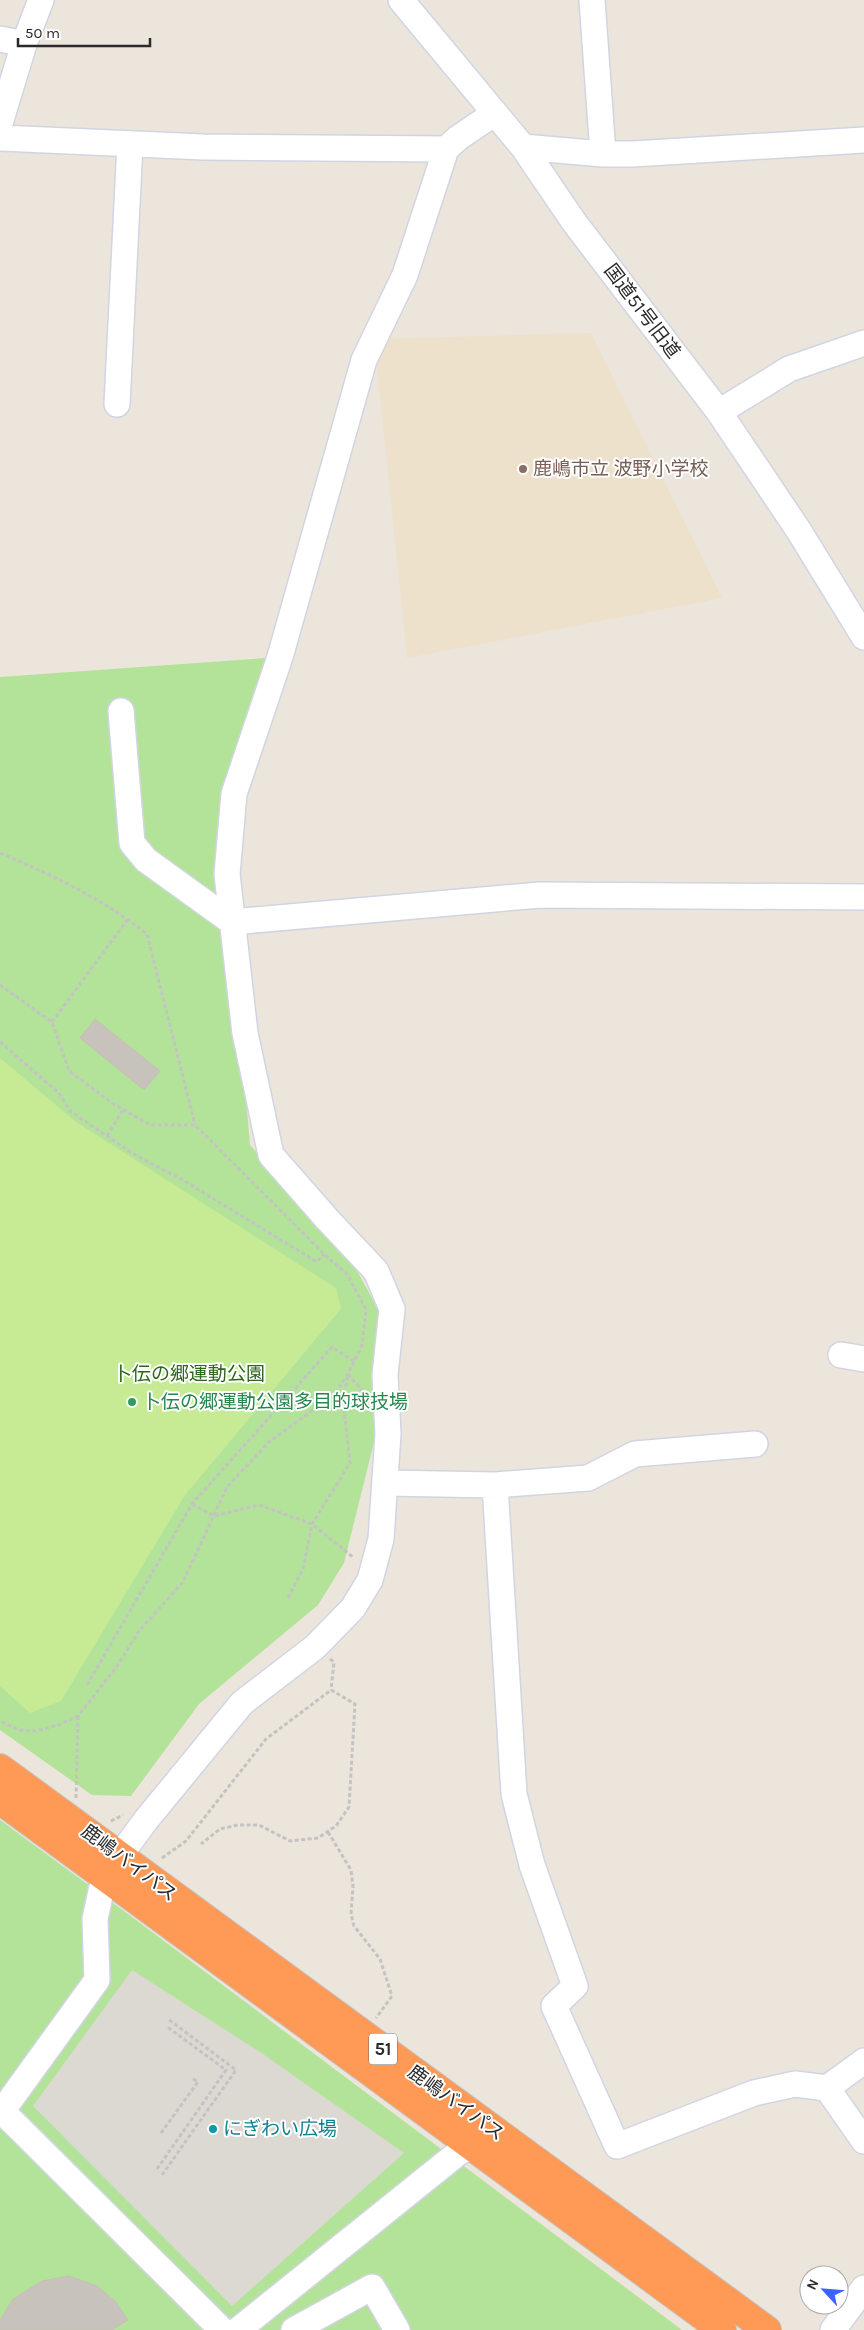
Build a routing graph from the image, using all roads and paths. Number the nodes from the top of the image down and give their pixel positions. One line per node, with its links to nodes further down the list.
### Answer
1 (41, 0): 4 (street)
2 (401, 0): 5 (street, 国道51号旧道)
3 (592, 0): 12 (street)
4 (12, 41): 6 (street)
5 (495, 114): 10 (street, 国道51号旧道); 11 (street)
6 (0, 123)
7 (0, 138): 9 (street)
8 (864, 140): 12 (street)
9 (130, 144): 11 (street); 14 (street)
10 (523, 147): 12 (street); 15 (street, 国道51号旧道)
11 (446, 149): 21 (street)
12 (603, 154)
13 (864, 343): 15 (street)
14 (117, 404)
15 (719, 412): 16 (street, 国道51号旧道)
16 (864, 637)
17 (121, 712): 21 (street)
18 (0, 853): 20 (path)
19 (864, 897): 21 (street)
20 (128, 919): 23 (path); 26 (path)
21 (232, 922): 33 (street)
22 (0, 985): 23 (path)
23 (52, 1022): 25 (path)
24 (0, 1042): 27 (path)
25 (123, 1110): 26 (path); 27 (path)
26 (195, 1125): 28 (path)
27 (106, 1136): 28 (path)
28 (324, 1254): 29 (path)
29 (354, 1361): 30 (path); 35 (path)
30 (348, 1374): 31 (path); 36 (path); 37 (path)
31 (365, 1412)
32 (754, 1444): 34 (street)
33 (386, 1483): 34 (street); 53 (street)
34 (496, 1485): 59 (street)
35 (192, 1504): 36 (path); 41 (path)
36 (214, 1516): 37 (path); 43 (path)
37 (312, 1524): 38 (path); 39 (path)
38 (359, 1552)
39 (288, 1598)
40 (323, 1655): 42 (path)
41 (87, 1685)
42 (331, 1690): 50 (path); 52 (path)
43 (78, 1716): 44 (path); 46 (path)
44 (0, 1721)
45 (0, 1768): 53 (highway, 鹿嶋バイパス / 51)
46 (69, 1796)
47 (0, 1800): 53 (highway, 鹿嶋バイパス / 51)
48 (125, 1814): 49 (path)
49 (103, 1817)
50 (328, 1832): 51 (path); 55 (path)
51 (201, 1844)
52 (162, 1858)
53 (112, 1866): 60 (street); 63 (highway, 鹿嶋バイパス / 51); 72 (highway, 鹿嶋バイパス / 51)
54 (168, 2019): 65 (path)
55 (373, 2022)
56 (166, 2026): 64 (path)
57 (864, 2061): 59 (street)
58 (192, 2078): 61 (path)
59 (827, 2088): 62 (street)
60 (1, 2112): 67 (street)
61 (161, 2133)
62 (864, 2141)
63 (470, 2147): 68 (street); 71 (highway, 鹿嶋バイパス / 51)
64 (158, 2169)
65 (162, 2175)
66 (864, 2288): 73 (street)
67 (222, 2330)
68 (238, 2330)
69 (294, 2330): 70 (street)
70 (397, 2330)
71 (722, 2330)
72 (767, 2330)
73 (833, 2330)

